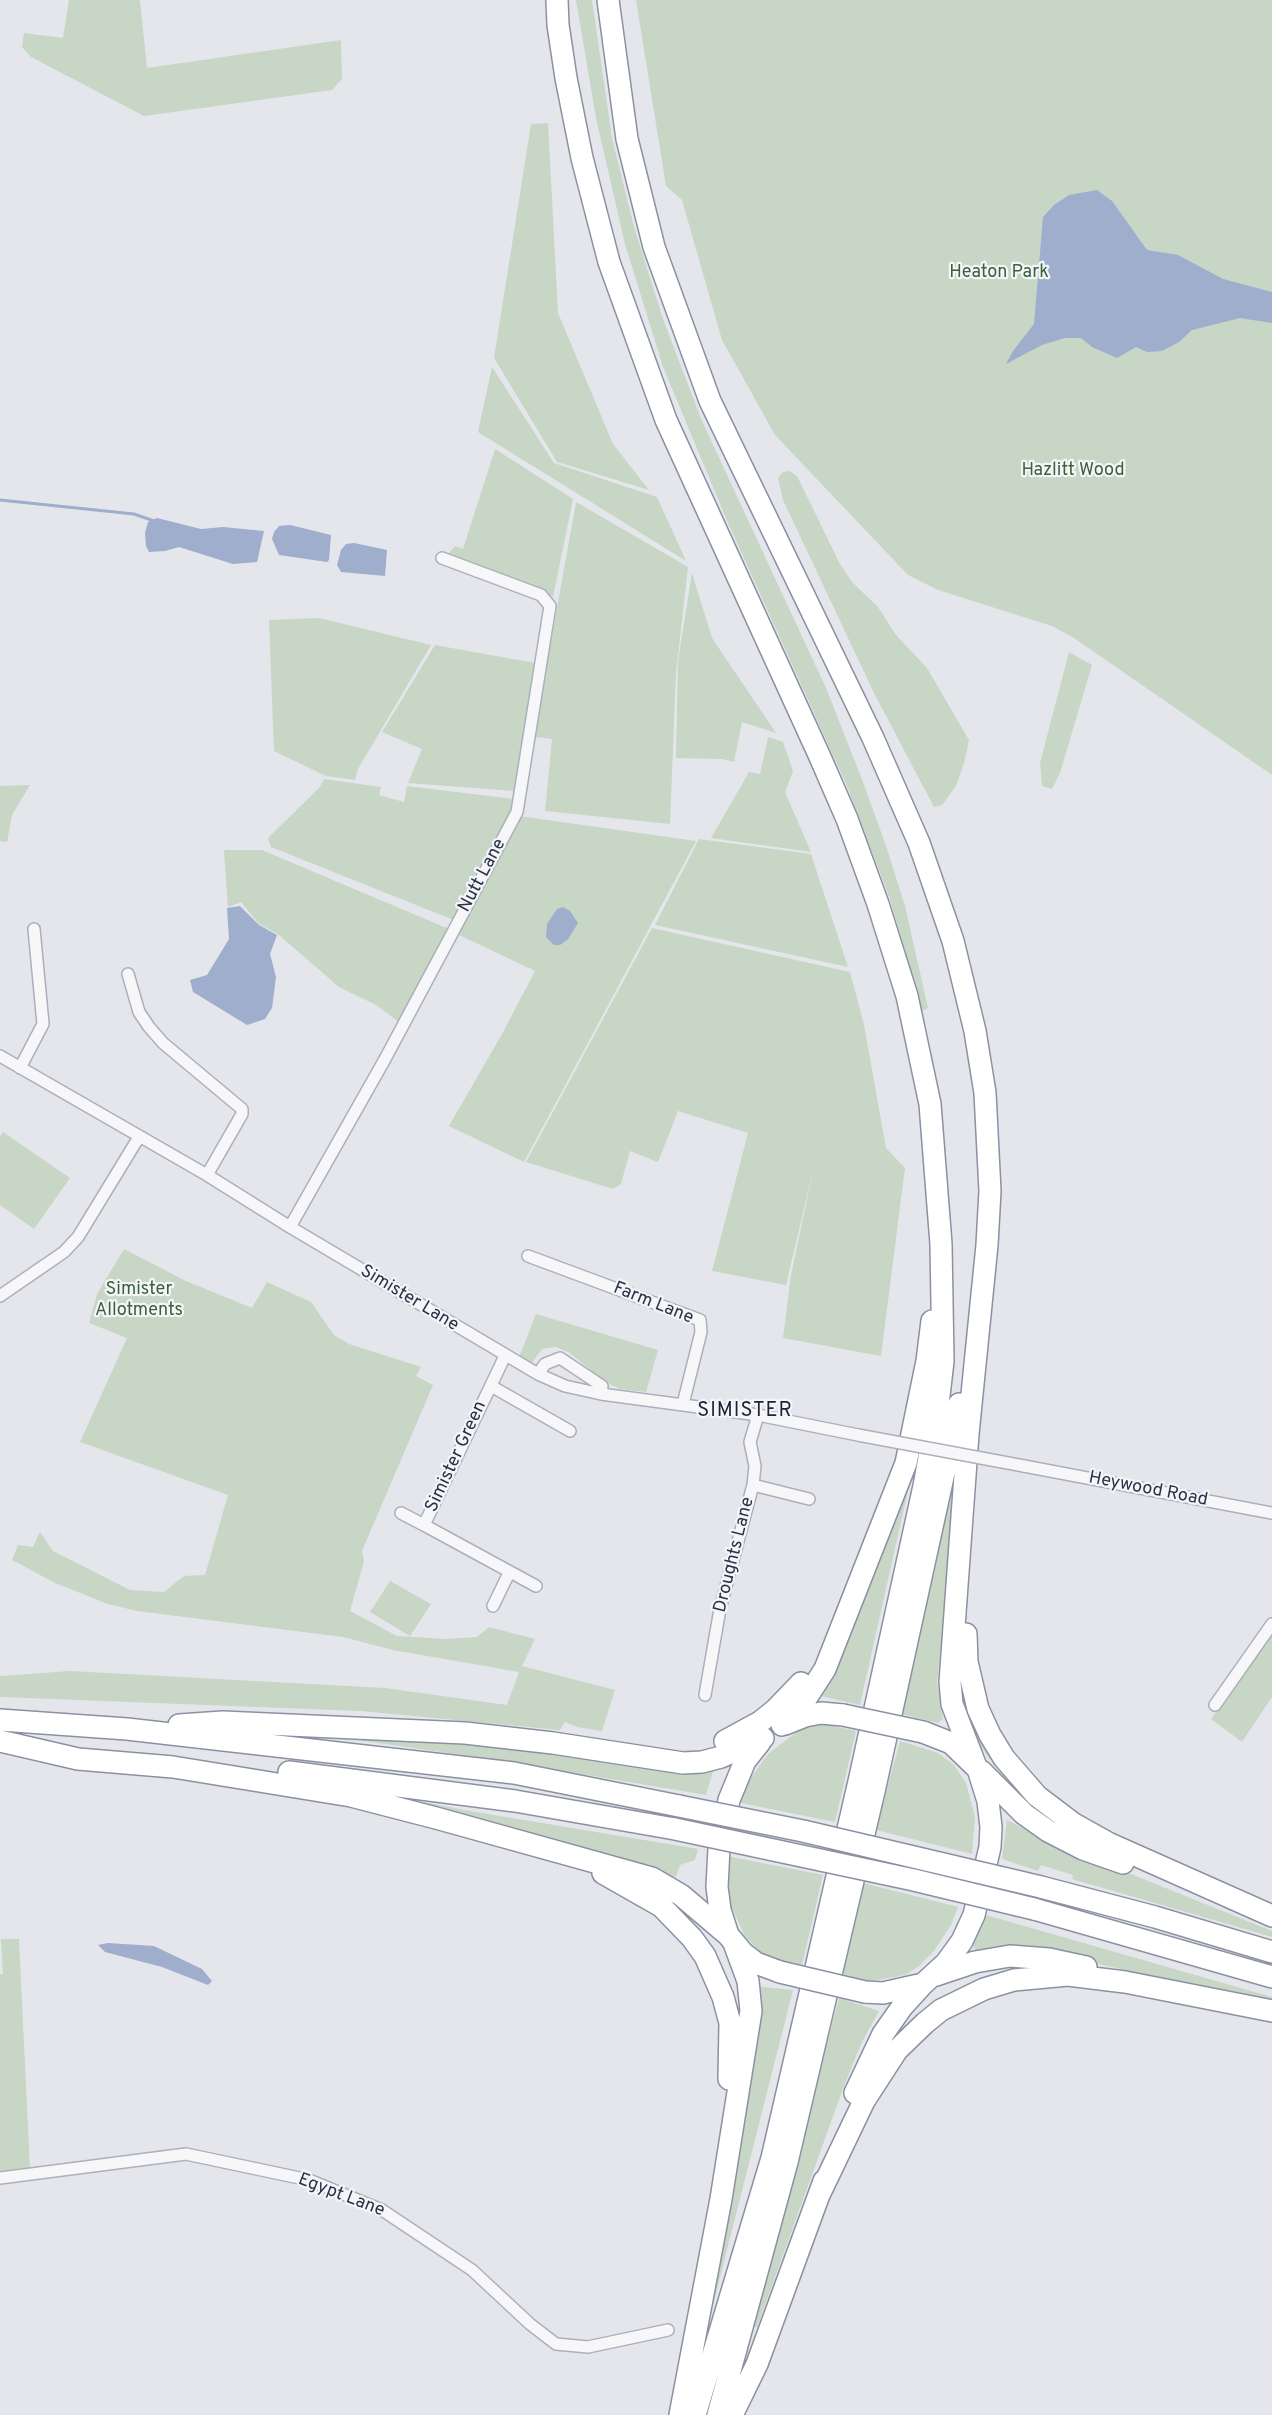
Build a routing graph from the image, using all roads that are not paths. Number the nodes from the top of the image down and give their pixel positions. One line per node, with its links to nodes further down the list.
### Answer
1 (557, 0): 11 (highway)
2 (608, 0): 13 (highway)
3 (442, 558): 10 (street, Nutt Lane)
4 (34, 929): 7 (street)
5 (128, 974): 9 (street)
6 (0, 1056): 7 (street, Simister Lane)
7 (20, 1068): 8 (street, Simister Lane)
8 (139, 1138): 9 (street, Simister Lane); 14 (street)
9 (206, 1175): 10 (street, Simister Lane)
10 (290, 1228): 15 (street, Simister Lane)
11 (941, 1244): 28 (highway); 55 (highway)
12 (528, 1256): 19 (street, Farm Lane)
13 (983, 1292): 23 (highway); 56 (highway)
14 (0, 1296)
15 (505, 1356): 16 (street, Simister Lane); 17 (street, Simister Green)
16 (538, 1374): 18 (street, Simister Lane); 18 (street)
17 (491, 1386): 21 (street); 29 (street, Simister Green)
18 (602, 1394): 19 (street, Simister Lane)
19 (683, 1404): 20 (street, Simister Lane)
20 (758, 1415): 22 (street, Simister Lane); 24 (street, Droughts Lane)
21 (570, 1431)
22 (858, 1435): 27 (street, Heywood Road, bridge)
23 (965, 1472): 42 (highway); 44 (highway)
24 (753, 1484): 25 (street); 34 (street, Droughts Lane)
25 (809, 1499)
26 (401, 1513): 29 (street)
27 (1272, 1513)
28 (885, 1518): 37 (highway); 41 (highway)
29 (424, 1525): 30 (street, Simister Green)
30 (509, 1573): 31 (street, Simister Green); 32 (street)
31 (536, 1586)
32 (493, 1606)
33 (1272, 1624): 35 (street)
34 (705, 1695)
35 (1215, 1705)
36 (0, 1720): 38 (highway)
37 (782, 1725): 39 (highway); 42 (highway, bridge)
38 (127, 1729): 41 (highway); 46 (highway, bridge)
39 (763, 1738): 41 (highway); 45 (highway)
40 (0, 1740): 43 (highway); 47 (highway, bridge)
41 (554, 1743)
42 (977, 1767): 44 (highway); 48 (highway)
43 (530, 1843): 45 (highway); 52 (highway)
44 (1267, 1914)
45 (731, 1939): 48 (highway, bridge); 52 (highway)
46 (1272, 1952)
47 (1272, 1977)
48 (928, 1980): 49 (highway); 51 (highway)
49 (1272, 2010): 51 (highway)
50 (0, 2178): 53 (street, Egypt Lane)
51 (819, 2194): 57 (highway)
52 (721, 2199): 54 (highway)
53 (668, 2330)
54 (680, 2415)
55 (695, 2415)
56 (718, 2415)
57 (732, 2415)

